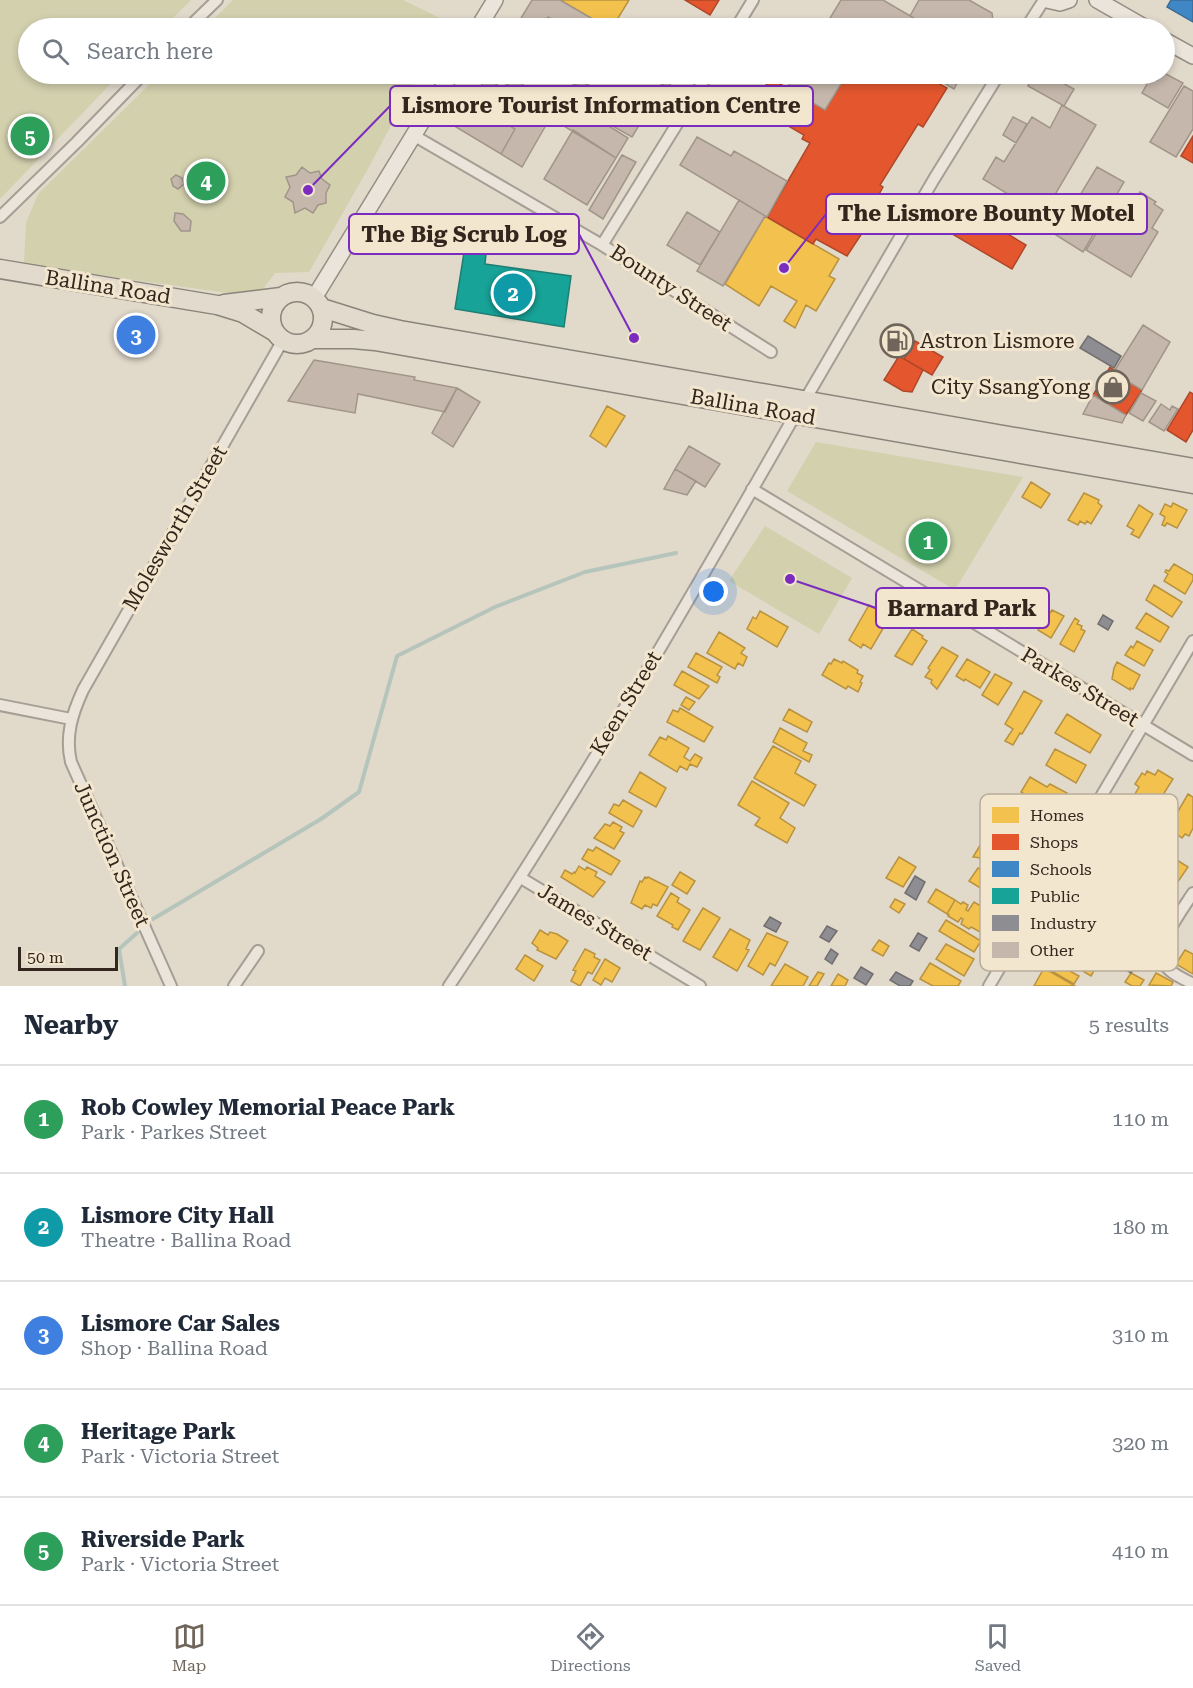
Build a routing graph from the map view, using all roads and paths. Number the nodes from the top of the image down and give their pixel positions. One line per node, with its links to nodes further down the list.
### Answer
1 (217, 0): 7 (street)
2 (495, 0): 8 (street)
3 (753, 0): 9 (street)
4 (1045, 0): 5 (street); 10 (street)
5 (1070, 0)
6 (1097, 0): 11 (street)
7 (198, 18)
8 (484, 18)
9 (742, 18)
10 (1033, 18)
11 (1128, 18)
12 (1175, 46): 13 (street)
13 (1193, 56)
14 (133, 84): 19 (street)
15 (445, 84): 18 (street)
16 (702, 84): 20 (street)
17 (993, 84): 28 (street, Keen Street)
18 (413, 135): 20 (street, Bounty Street); 23 (street)
19 (0, 218)
20 (602, 244): 27 (street, Bounty Street)
21 (0, 269): 24 (main road, Ballina Road)
22 (281, 297): 23 (main road); 24 (main road, Ballina Road); 25 (main road)
23 (318, 303): 26 (main road); 28 (main road, Ballina Road)
24 (217, 305): 25 (main road, Ballina Road)
25 (279, 336): 26 (main road); 34 (street, Molesworth Street)
26 (313, 339): 28 (main road, Ballina Road)
27 (771, 352)
28 (800, 407): 29 (main road, Ballina Road); 30 (main road, Ballina Road); 31 (street, Keen Street)
29 (1193, 468)
30 (1193, 484)
31 (752, 489): 35 (street, Parkes Street); 38 (street, Keen Street)
32 (1193, 641): 35 (street)
33 (0, 705): 34 (street)
34 (71, 719): 45 (street, Junction Street)
35 (1143, 725): 36 (street, Parkes Street); 37 (street)
36 (1193, 755)
37 (1102, 794)
38 (521, 878): 47 (street, Keen Street); 48 (street, James Street)
39 (1193, 892): 40 (street)
40 (1178, 918)
41 (258, 951): 46 (street)
42 (998, 971): 49 (street)
43 (1174, 971): 44 (street)
44 (1193, 984)
45 (171, 986)
46 (234, 986)
47 (449, 986)
48 (700, 986)
49 (989, 986)

